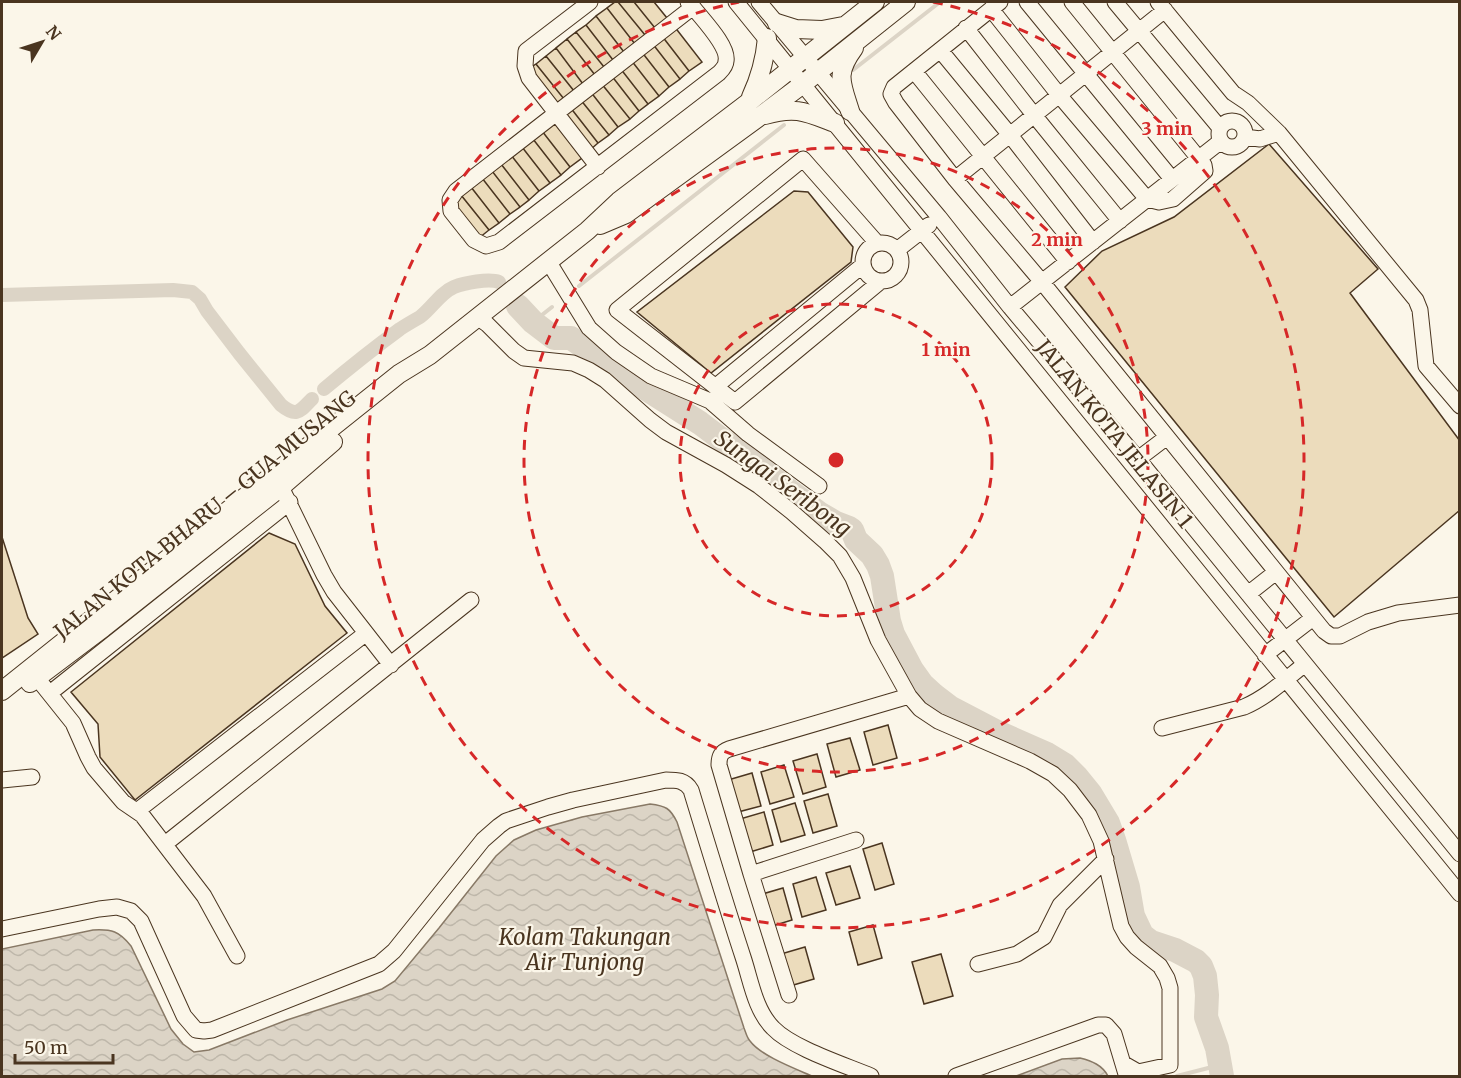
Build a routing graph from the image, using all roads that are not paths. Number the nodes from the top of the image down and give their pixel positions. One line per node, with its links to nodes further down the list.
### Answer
1 (590, 2): 29 (street)
2 (736, 2): 14 (street, JALAN KOTA JELASIN 1)
3 (759, 2): 14 (street)
4 (875, 2): 12 (main road, JALAN KOTA BHARU – GUA MUSANG)
5 (906, 2): 16 (main road, JALAN KOTA BHARU – GUA MUSANG)
6 (1027, 2): 23 (street)
7 (1072, 2): 18 (street)
8 (1115, 2): 15 (street)
9 (690, 4): 29 (street); 39 (street)
10 (995, 5): 13 (street); 26 (street)
11 (1161, 6): 15 (street); 25 (street)
12 (848, 24): 14 (main road); 19 (main road, JALAN KOTA BHARU – GUA MUSANG)
13 (966, 28): 17 (street); 30 (street)
14 (772, 31): 19 (street); 20 (street, JALAN KOTA JELASIN 1); 27 (main road)
15 (1139, 31): 18 (street); 33 (street)
16 (860, 39): 22 (main road, JALAN KOTA BHARU – GUA MUSANG); 28 (main road)
17 (940, 50): 21 (street); 35 (street)
18 (1113, 52): 23 (street); 38 (street)
19 (806, 57): 20 (main road, JALAN KOTA BHARU – GUA MUSANG); 22 (street)
20 (790, 68): 24 (street, JALAN KOTA JELASIN 1); 27 (main road, JALAN KOTA BHARU – GUA MUSANG)
21 (914, 71): 37 (street); 40 (street)
22 (818, 72): 24 (main road, JALAN KOTA BHARU – GUA MUSANG); 28 (street)
23 (1086, 74): 26 (street); 41 (street)
24 (803, 84): 31 (main road, JALAN KOTA BHARU – GUA MUSANG); 32 (street, JALAN KOTA JELASIN 1)
25 (1233, 93): 33 (street); 34 (street)
26 (1059, 95): 30 (street); 42 (street)
27 (749, 102): 45 (main road, JALAN KOTA BHARU – GUA MUSANG)
28 (850, 111): 43 (street)
29 (556, 113): 39 (street); 39 (street)
30 (1034, 116): 35 (street); 44 (street)
31 (759, 117): 32 (main road); 45 (main road, JALAN KOTA BHARU – GUA MUSANG)
32 (835, 123): 46 (street, JALAN KOTA JELASIN 1)
33 (1223, 130): 36 (street); 36 (street); 38 (street)
34 (1279, 133): 36 (street); 58 (street)
35 (1010, 135): 37 (street); 47 (street)
36 (1245, 137)
37 (983, 156): 40 (street); 51 (street)
38 (1199, 158): 41 (street); 42 (street)
39 (598, 167)
40 (955, 179): 54 (street)
41 (1172, 179): 42 (street)
42 (1147, 200): 44 (street)
43 (939, 217): 46 (street); 55 (street)
44 (1120, 221): 47 (street)
45 (587, 231): 50 (main road, JALAN KOTA BHARU – GUA MUSANG)
46 (922, 231): 49 (street); 71 (street, JALAN KOTA JELASIN 1)
47 (1093, 242): 51 (street)
48 (877, 243): 49 (street); 52 (street); 57 (street)
49 (897, 250): 53 (street)
50 (548, 261): 56 (main road, JALAN KOTA BHARU – GUA MUSANG); 61 (street)
51 (1068, 262): 54 (street)
52 (863, 265): 53 (street); 57 (street)
53 (881, 281): 57 (street)
54 (1042, 282): 55 (street); 59 (street)
55 (1010, 307): 60 (street)
56 (477, 317): 62 (main road, JALAN KOTA BHARU – GUA MUSANG); 78 (street)
57 (716, 387)
58 (1460, 406)
59 (1167, 437): 60 (street); 64 (street)
60 (1138, 459): 65 (street)
61 (819, 486)
62 (281, 488): 63 (main road, JALAN KOTA BHARU – GUA MUSANG); 69 (street)
63 (253, 510): 74 (main road, JALAN KOTA BHARU – GUA MUSANG); 76 (main road, JALAN KOTA BHARU – GUA MUSANG); 77 (street)
64 (1276, 572): 65 (street); 68 (street)
65 (1248, 594): 70 (street)
66 (471, 600): 73 (street)
67 (1460, 605): 68 (street)
68 (1313, 618): 70 (street)
69 (365, 634): 73 (street); 83 (street)
70 (1284, 639): 71 (street); 72 (street)
71 (1265, 655): 75 (street, JALAN KOTA JELASIN 1)
72 (1305, 664): 75 (street); 86 (street)
73 (391, 665): 85 (street)
74 (37, 678): 77 (street); 79 (main road, JALAN KOTA BHARU – GUA MUSANG)
75 (1285, 680): 80 (street); 89 (street, JALAN KOTA JELASIN 1)
76 (2, 691)
77 (50, 693): 83 (street)
78 (909, 696): 87 (street); 88 (street)
79 (2, 702)
80 (1162, 728)
81 (32, 777): 82 (street)
82 (2, 780)
83 (137, 811): 85 (street)
84 (856, 840): 88 (street)
85 (165, 844): 91 (street)
86 (1460, 854)
87 (1106, 860): 92 (street); 94 (street)
88 (751, 874): 93 (street)
89 (1460, 894)
90 (2, 928): 95 (street)
91 (237, 956)
92 (978, 964)
93 (789, 995)
94 (1125, 1070): 96 (street)
95 (871, 1077)
96 (956, 1077)

